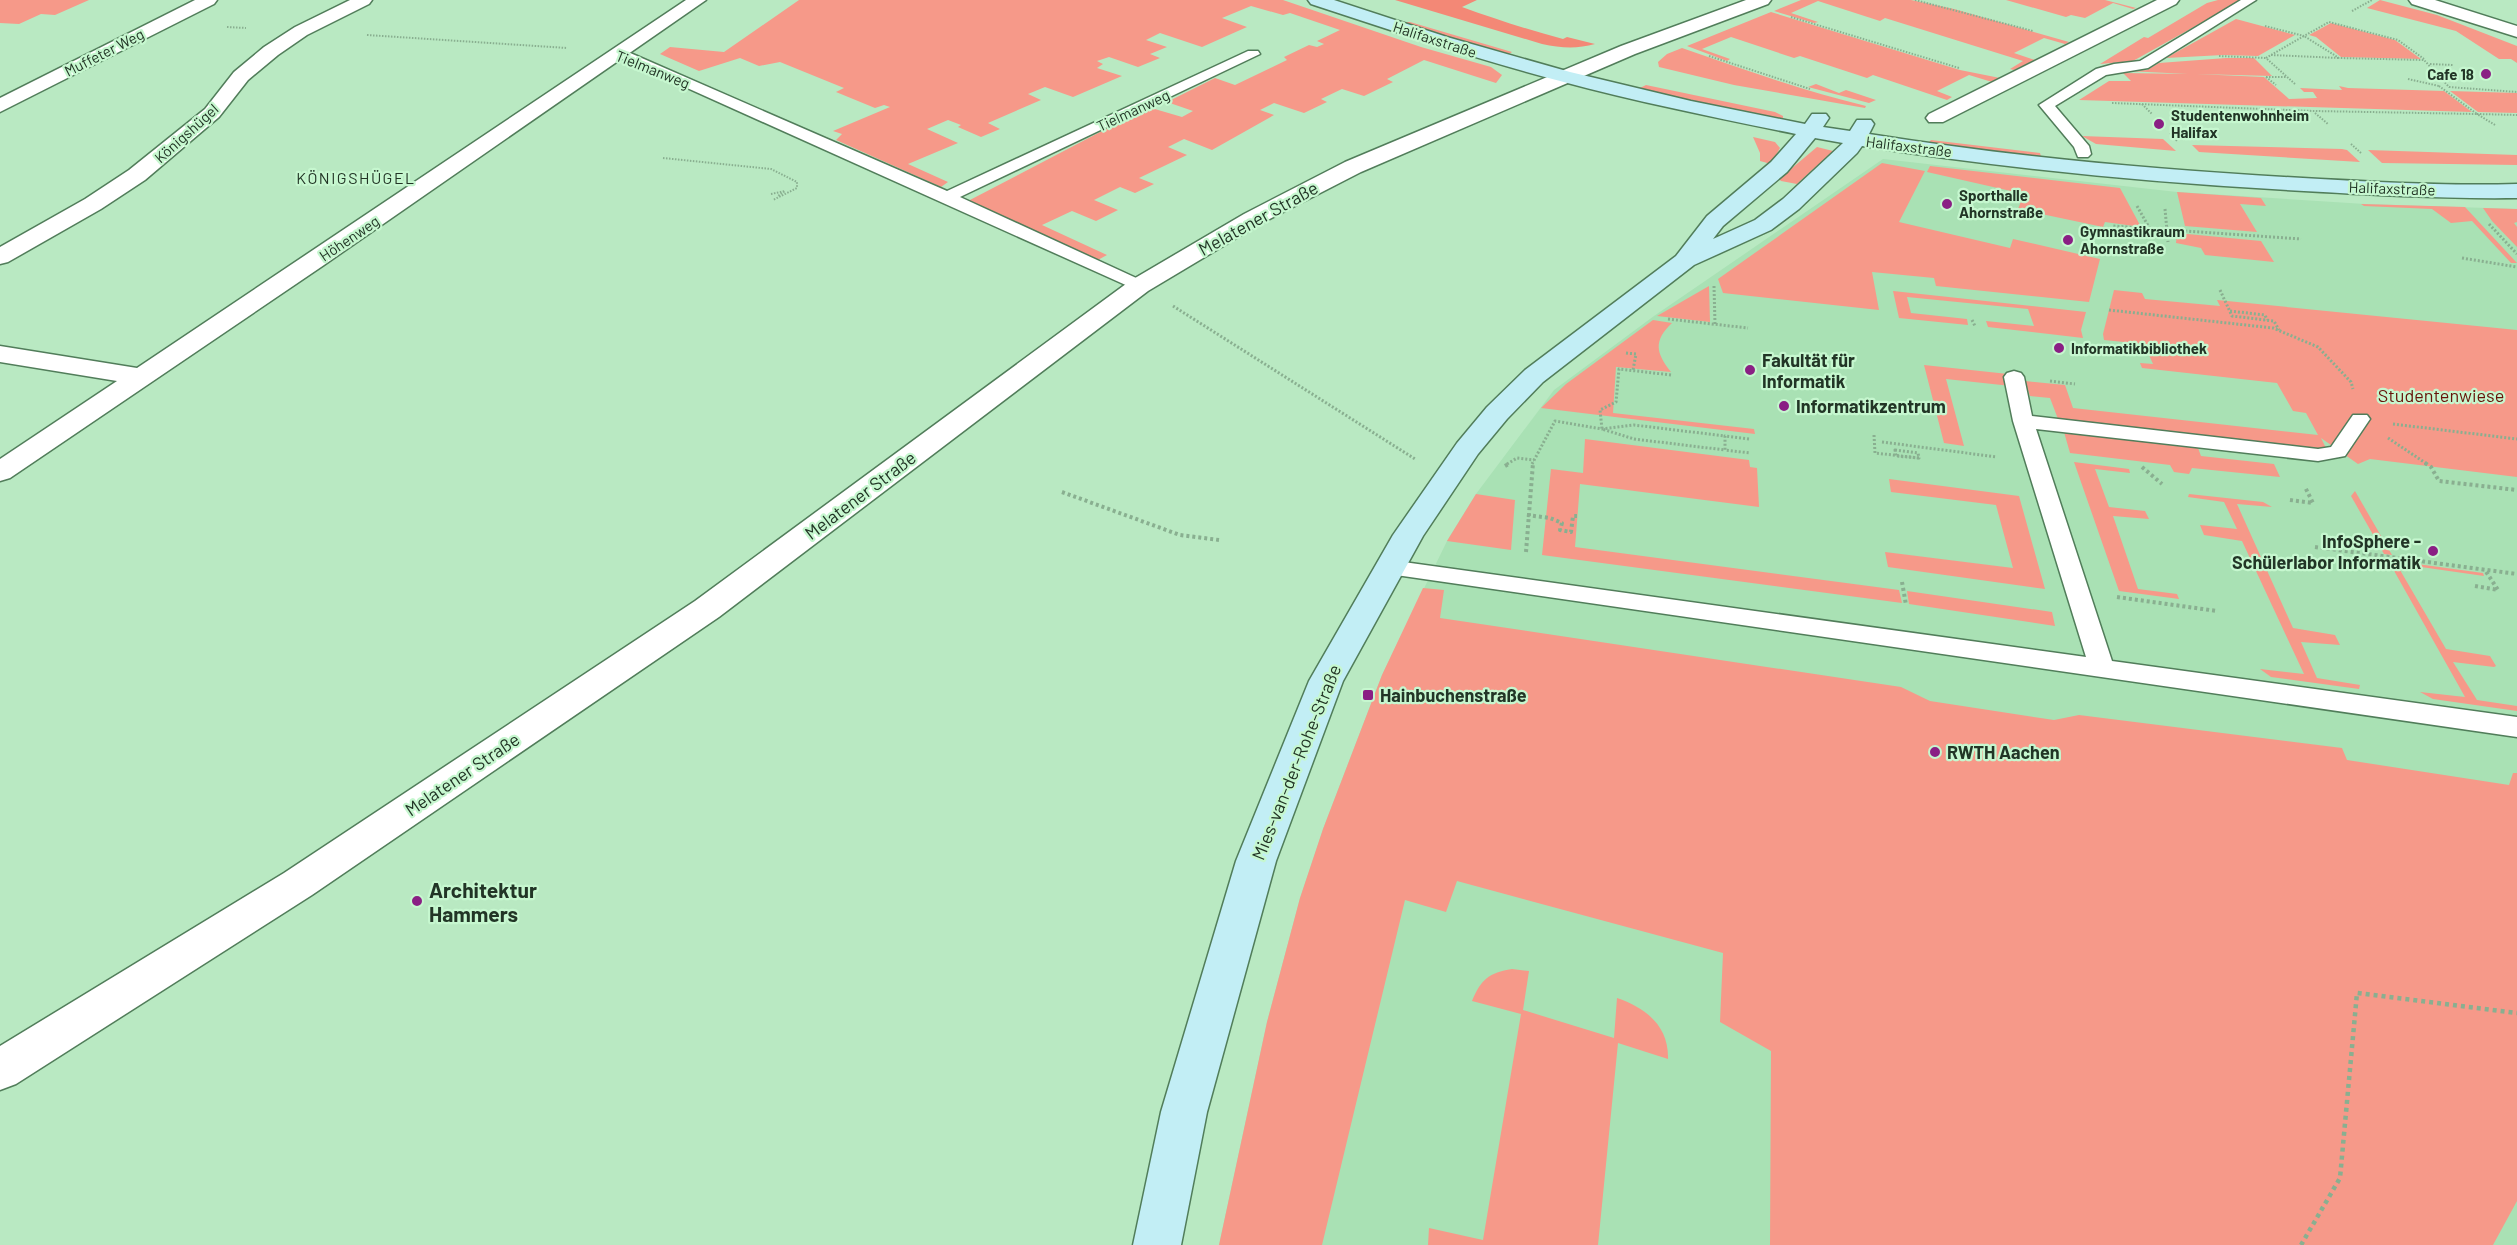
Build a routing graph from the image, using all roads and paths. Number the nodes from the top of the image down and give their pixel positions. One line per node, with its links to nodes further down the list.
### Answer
1 (208, 0): 47 (street, Muffeter Weg)
2 (363, 0): 18 (street, Königshügel)
3 (696, 0): 24 (street, Höhenweg)
4 (1317, 0): 34 (main road, Halifaxstraße)
5 (1359, 0): 32 (main road, Halifaxstraße)
6 (1915, 0): 13 (path)
7 (2170, 0): 22 (street)
8 (2250, 0): 15 (lane)
9 (2372, 0): 14 (path)
10 (2418, 0): 19 (street)
11 (1756, 2): 23 (path); 32 (street, Melatener Straße)
12 (1967, 9): 13 (path)
13 (1963, 11): 22 (path)
14 (2352, 11)
15 (2224, 15): 20 (path); 57 (lane)
16 (2334, 21): 17 (path)
17 (2329, 22): 20 (path); 29 (path)
18 (301, 31): 24 (path, Tielmanweg); 70 (street, Königshügel)
19 (2517, 32)
20 (2304, 36): 27 (path); 28 (path)
21 (1892, 44): 23 (path)
22 (2083, 44): 36 (street)
23 (1888, 46): 36 (path)
24 (621, 52): 62 (lane, Tielmanweg); 88 (street, Höhenweg)
25 (1700, 53): 39 (path)
26 (1253, 54): 62 (lane, Tielmanweg)
27 (2271, 55): 28 (path); 33 (path)
28 (2339, 58): 29 (path)
29 (2424, 60): 30 (path)
30 (2429, 64): 31 (path); 42 (path)
31 (2453, 65)
32 (1588, 68): 34 (street, Melatener Straße); 53 (main road, Halifaxstraße)
33 (2287, 77): 38 (path); 40 (path)
34 (1566, 78): 53 (main road, Halifaxstraße); 74 (street, Melatener Straße)
35 (2408, 79): 41 (path)
36 (2012, 80): 52 (street)
37 (1806, 84): 39 (path)
38 (2295, 84)
39 (1802, 86): 43 (path)
40 (2276, 86)
41 (2439, 86): 42 (path); 50 (path)
42 (2449, 87): 44 (path)
43 (1812, 89)
44 (2517, 92)
45 (2134, 104): 46 (path)
46 (2142, 104): 48 (path); 49 (path)
47 (0, 106)
48 (2314, 111): 50 (path); 54 (path)
49 (2152, 114)
50 (2477, 114): 51 (path); 55 (path)
51 (2517, 115)
52 (1936, 118)
53 (1815, 124): 56 (main road, Halifaxstraße); 72 (main road, Mies-van-der-Rohe-Straße)
54 (2328, 124)
55 (2495, 125)
56 (1860, 132): 57 (main road, Halifaxstraße); 60 (main road, Halifaxstraße); 72 (main road, Mies-van-der-Rohe-Straße)
57 (2083, 154): 59 (main road, Halifaxstraße)
58 (663, 158): 61 (path)
59 (2517, 177)
60 (2517, 191)
61 (771, 194)
62 (947, 197): 74 (lane, Tielmanweg)
63 (2165, 203): 66 (path)
64 (2487, 222): 69 (path)
65 (2111, 229): 66 (path)
66 (2169, 231): 67 (path); 68 (path)
67 (2301, 239)
68 (2168, 242)
69 (2517, 254)
70 (0, 257)
71 (2462, 258): 73 (path)
72 (1686, 260): 103 (main road, Mies-van-der-Rohe-Straße)
73 (2517, 267)
74 (1139, 286): 103 (path); 121 (street, Melatener Straße)
75 (2220, 290): 77 (path)
76 (2218, 302): 77 (path)
77 (2225, 303): 83 (path)
78 (2109, 310): 83 (path)
79 (1972, 320): 81 (path)
80 (1690, 322): 82 (path)
81 (1975, 326)
82 (1748, 328)
83 (2279, 330): 90 (path)
84 (1625, 353): 86 (path)
85 (0, 354): 88 (street)
86 (1633, 370): 87 (path); 92 (path)
87 (1671, 375)
88 (140, 377): 104 (street, Höhenweg)
89 (2014, 377): 91 (lane)
90 (2360, 419): 91 (lane); 96 (path); 105 (path)
91 (2023, 421): 116 (lane)
92 (1602, 429): 94 (path); 99 (path); 107 (path)
93 (1874, 435): 102 (path)
94 (1725, 436): 95 (path); 99 (path)
95 (1749, 439)
96 (2517, 439)
97 (1882, 442): 98 (path)
98 (1917, 446): 100 (path); 102 (path)
99 (1725, 450): 101 (path)
100 (1958, 452)
101 (1750, 453)
102 (1919, 458): 102 (path)
103 (1450, 470): 111 (main road, Mies-van-der-Rohe-Straße)
104 (0, 472)
105 (2517, 490)
106 (1062, 492): 109 (path)
107 (1527, 515): 108 (path); 114 (path)
108 (1577, 516)
109 (1219, 540)
110 (2315, 547): 112 (path)
111 (1389, 567): 114 (lane); 122 (main road, Mies-van-der-Rohe-Straße)
112 (2485, 569): 113 (path); 115 (path)
113 (2517, 574)
114 (1522, 586): 118 (lane)
115 (2475, 586)
116 (2078, 592): 117 (path); 118 (lane)
117 (2217, 611)
118 (2102, 668): 119 (lane)
119 (2517, 726)
120 (2517, 1013): 123 (path)
121 (0, 1070)
122 (1157, 1245)
123 (2301, 1245)

